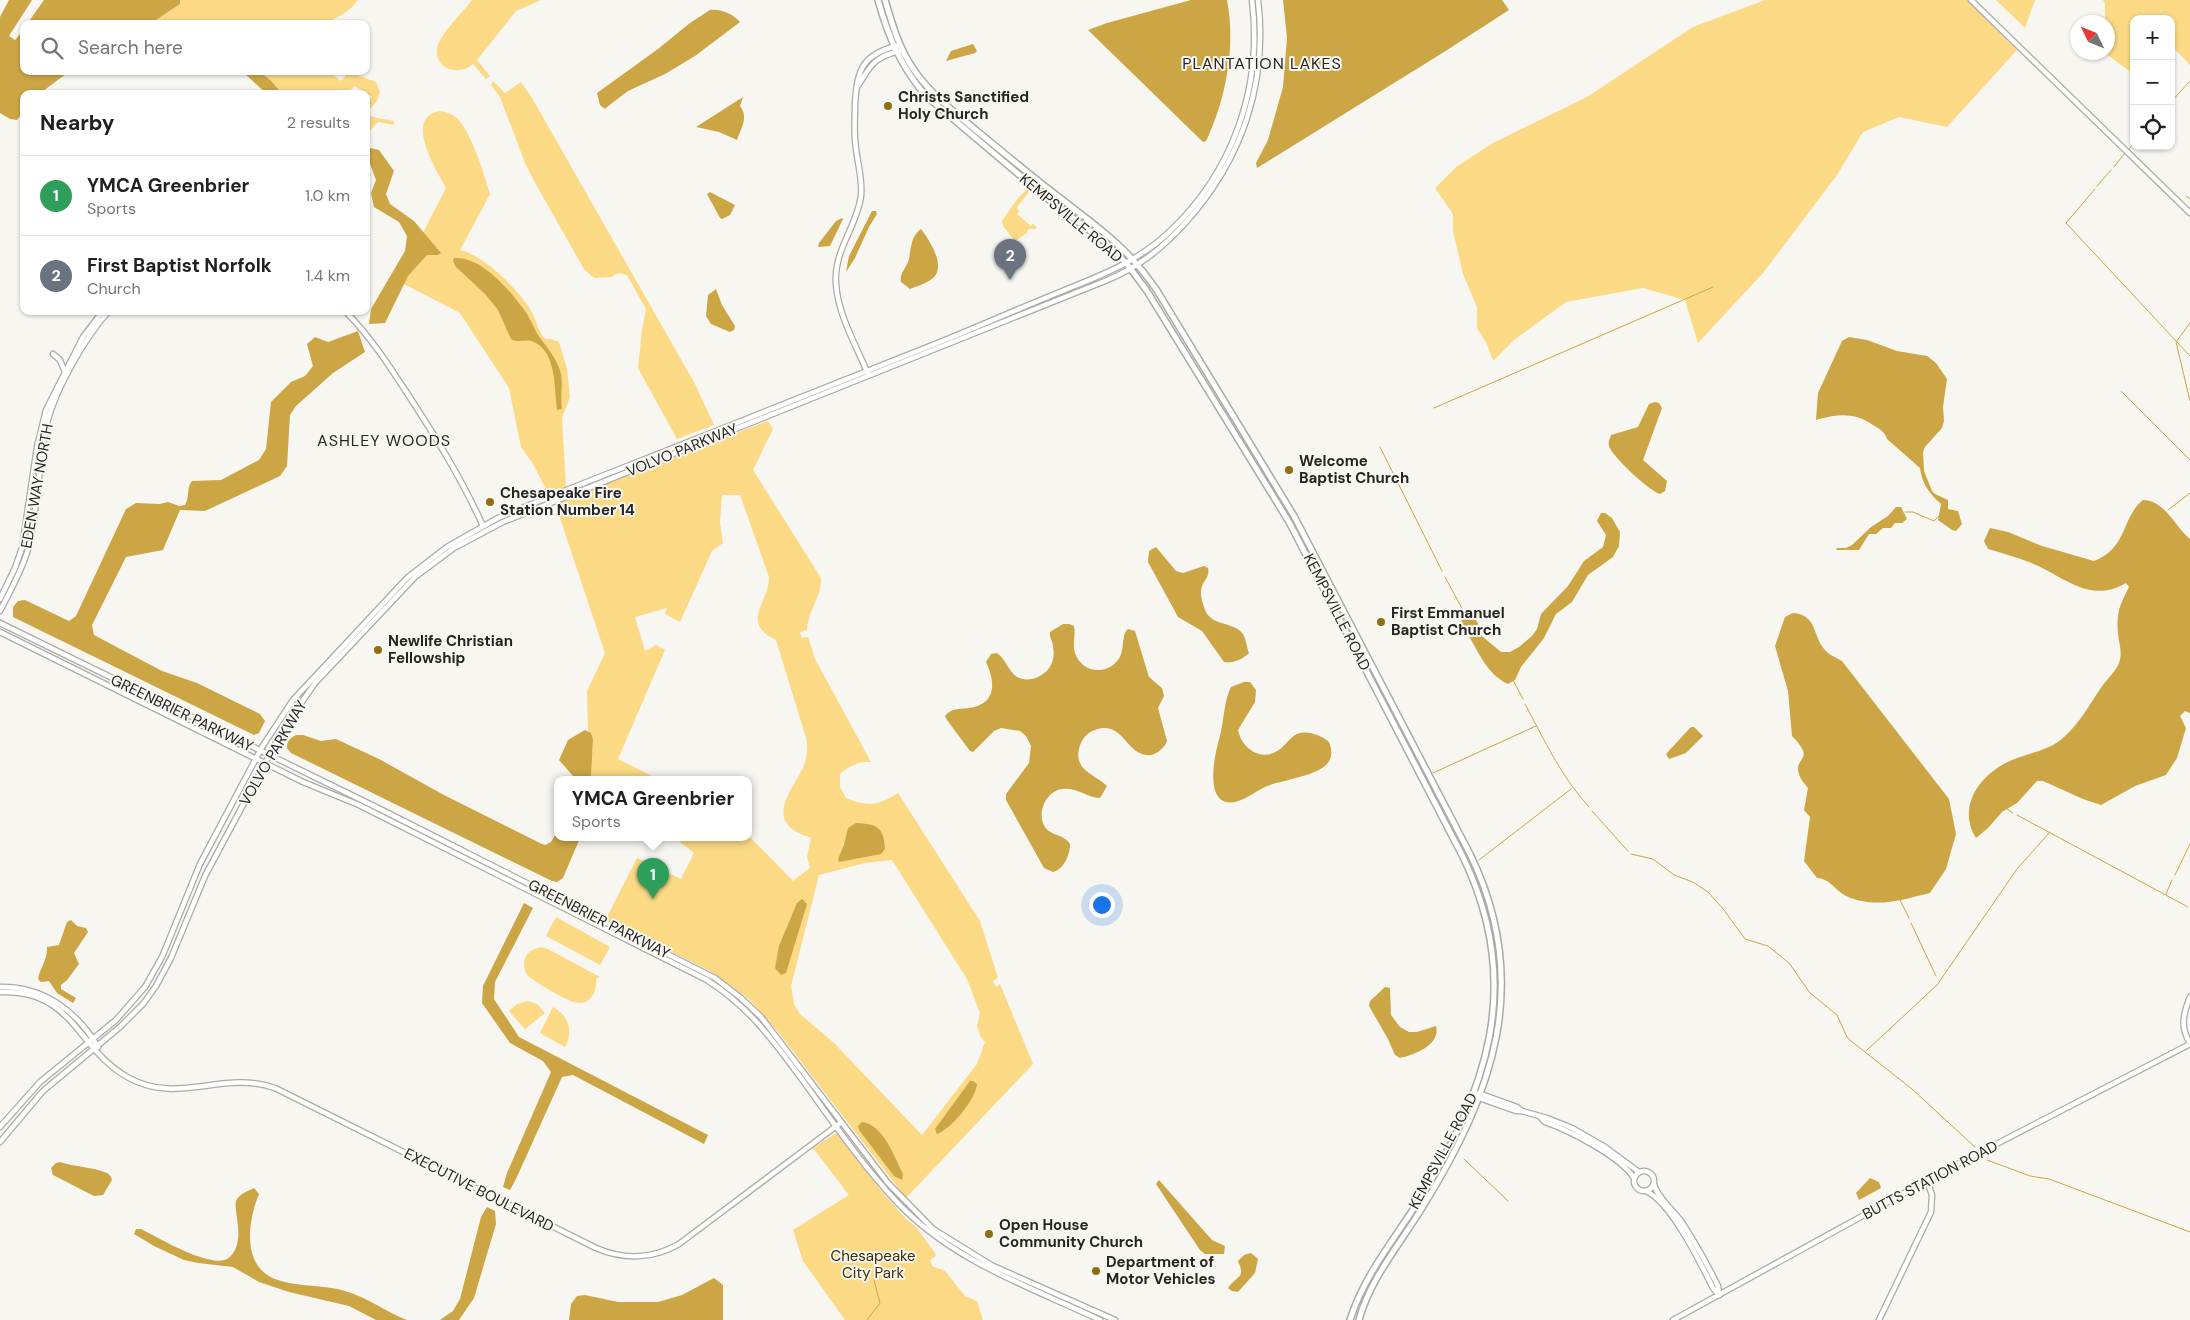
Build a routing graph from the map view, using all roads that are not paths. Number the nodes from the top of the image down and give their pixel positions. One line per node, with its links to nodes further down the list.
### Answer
1 (878, 0): 7 (main road, KEMPSVILLE ROAD)
2 (885, 0): 6 (main road, KEMPSVILLE ROAD)
3 (1252, 0): 9 (main road, VOLVO PARKWAY)
4 (1258, 0): 11 (main road, VOLVO PARKWAY)
5 (1971, 0): 8 (main road)
6 (901, 47): 7 (main road); 9 (main road, KEMPSVILLE ROAD)
7 (894, 49): 10 (main road, KEMPSVILLE ROAD); 18 (main road)
8 (2190, 213)
9 (1134, 260): 10 (main road, VOLVO PARKWAY); 11 (main road, KEMPSVILLE ROAD)
10 (1127, 264): 12 (main road, KEMPSVILLE ROAD); 18 (main road, VOLVO PARKWAY)
11 (1138, 265): 12 (main road, VOLVO PARKWAY); 35 (main road, KEMPSVILLE ROAD)
12 (1131, 269): 18 (main road, VOLVO PARKWAY); 34 (main road, KEMPSVILLE ROAD)
13 (100, 315): 17 (main road, EDEN WAY NORTH)
14 (105, 315): 21 (main road, EDEN WAY NORTH)
15 (349, 315): 19 (main road)
16 (53, 354): 17 (main road)
17 (64, 370): 20 (main road, EDEN WAY NORTH)
18 (868, 373): 19 (main road, VOLVO PARKWAY)
19 (483, 528): 24 (main road, VOLVO PARKWAY); 25 (main road, VOLVO PARKWAY)
20 (0, 599)
21 (0, 611)
22 (0, 623): 24 (main road, GREENBRIER PARKWAY)
23 (0, 632): 26 (main road, GREENBRIER PARKWAY)
24 (260, 751): 25 (main road, GREENBRIER PARKWAY); 26 (main road, VOLVO PARKWAY)
25 (269, 756): 27 (main road, VOLVO PARKWAY); 37 (main road, GREENBRIER PARKWAY)
26 (256, 758): 27 (main road, GREENBRIER PARKWAY); 31 (main road, VOLVO PARKWAY)
27 (265, 763): 33 (main road, VOLVO PARKWAY); 37 (main road, GREENBRIER PARKWAY)
28 (0, 987): 31 (main road, EXECUTIVE BOULEVARD)
29 (0, 992): 31 (main road, EXECUTIVE BOULEVARD)
30 (2190, 997): 32 (main road)
31 (90, 1040): 33 (main road, EXECUTIVE BOULEVARD); 38 (main road, VOLVO PARKWAY)
32 (2190, 1044): 42 (main road, BUTTS STATION ROAD)
33 (96, 1048): 37 (main road, EXECUTIVE BOULEVARD); 39 (main road, VOLVO PARKWAY)
34 (1474, 1093): 35 (main road); 48 (main road, KEMPSVILLE ROAD)
35 (1480, 1096): 36 (main road); 49 (main road, KEMPSVILLE ROAD)
36 (1541, 1118): 40 (main road); 41 (main road)
37 (839, 1124): 46 (main road, GREENBRIER PARKWAY); 47 (main road, GREENBRIER PARKWAY)
38 (0, 1127)
39 (0, 1142)
40 (1639, 1172): 41 (main road); 43 (main road)
41 (1634, 1178): 44 (main road)
42 (1927, 1181): 45 (main road, BUTTS STATION ROAD); 51 (main road)
43 (1654, 1184): 44 (main road); 45 (main road)
44 (1646, 1191): 45 (main road)
45 (1719, 1295): 50 (main road, BUTTS STATION ROAD)
46 (1100, 1320)
47 (1115, 1320)
48 (1350, 1320)
49 (1359, 1320)
50 (1672, 1320)
51 (1879, 1320)

